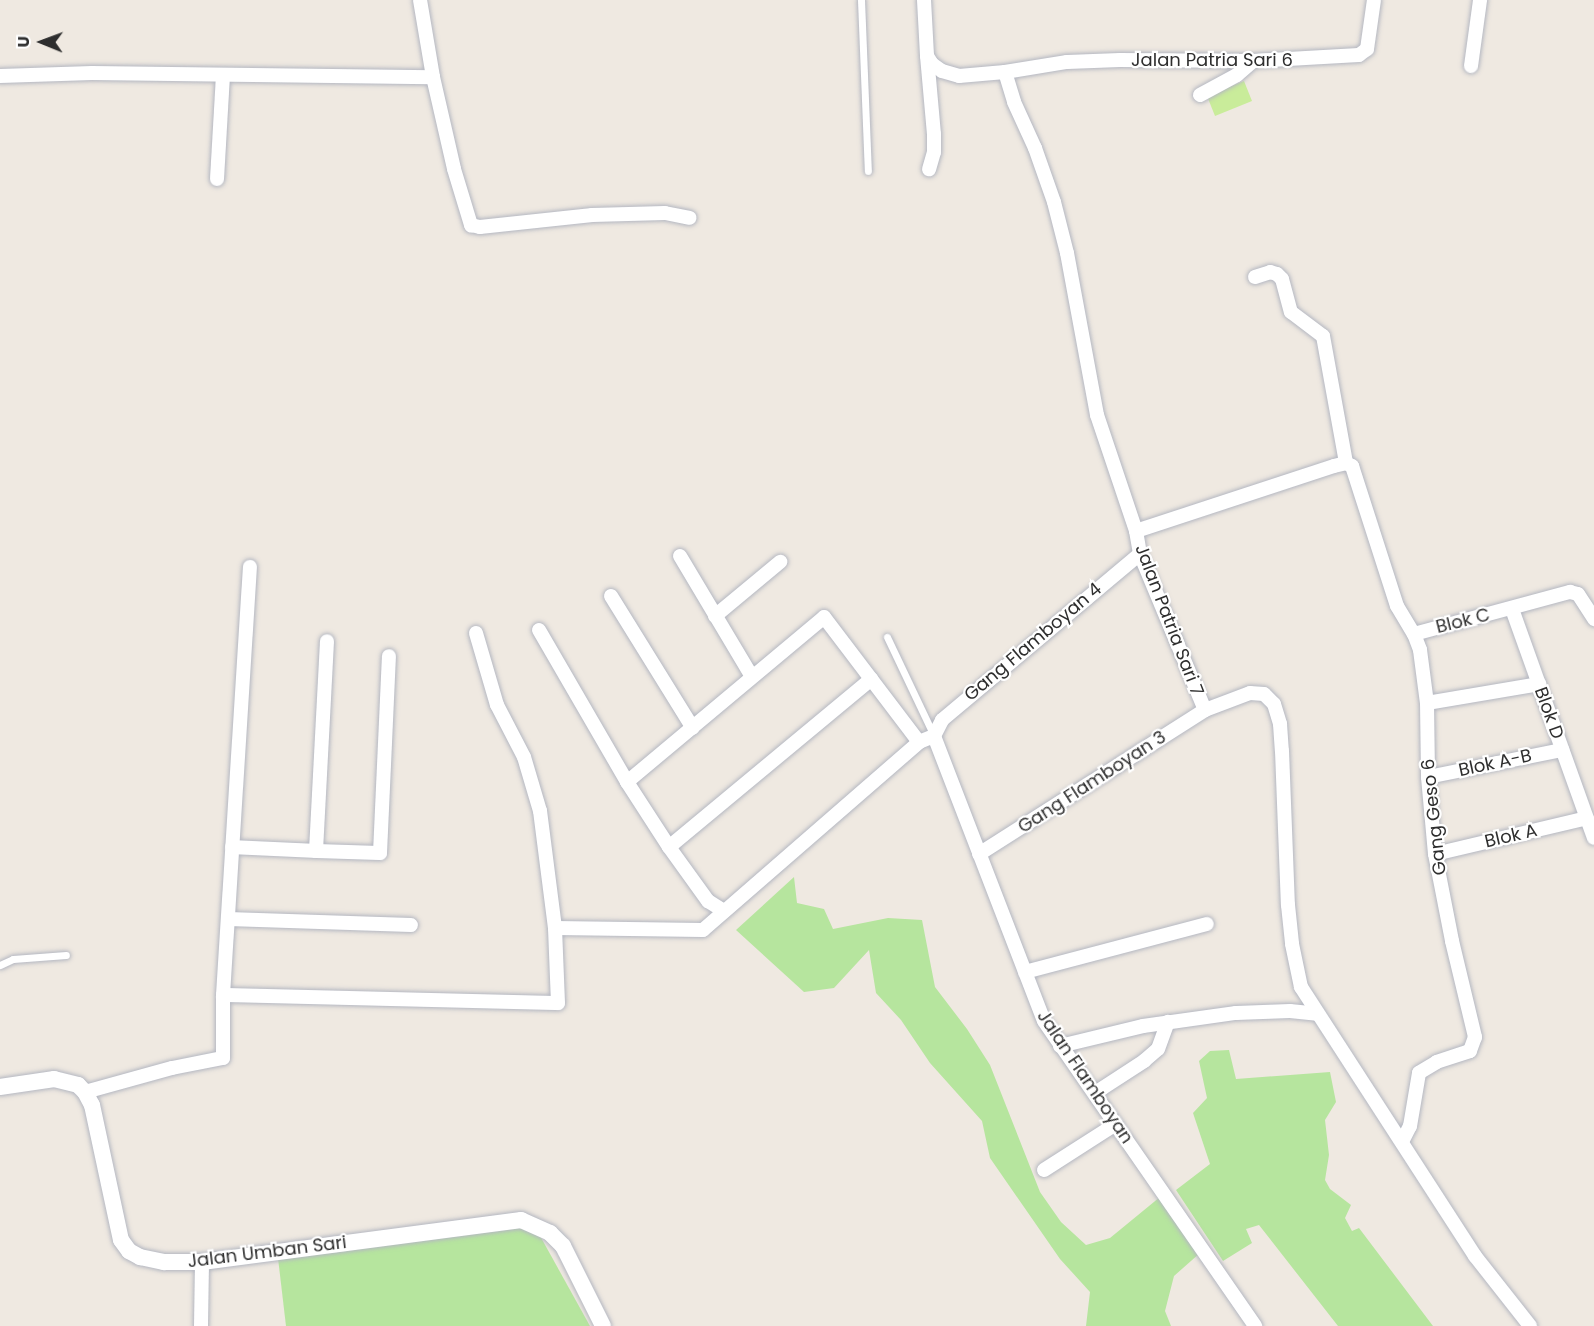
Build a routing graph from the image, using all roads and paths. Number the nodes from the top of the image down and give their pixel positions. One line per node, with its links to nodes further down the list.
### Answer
1 (420, 0): 12 (street)
2 (861, 0): 15 (lane)
3 (924, 0): 6 (street)
4 (1374, 0): 7 (street, Jalan Patria Sari 6)
5 (1479, 0): 8 (street)
6 (927, 56): 9 (street); 14 (street)
7 (1253, 61): 9 (street, Jalan Patria Sari 6); 13 (street)
8 (1471, 66)
9 (1005, 72): 20 (street, Jalan Patria Sari 7)
10 (0, 75): 11 (street)
11 (223, 75): 12 (street); 16 (street)
12 (433, 77): 17 (street)
13 (1200, 95)
14 (928, 169)
15 (868, 171)
16 (217, 179)
17 (690, 218)
18 (1255, 277): 19 (street, Gang Geso 6)
19 (1346, 463): 20 (street); 31 (street, Gang Geso 6)
20 (1136, 531): 21 (street, Jalan Patria Sari 7)
21 (1140, 554): 39 (street, Jalan Patria Sari 7); 41 (street, Gang Flamboyan 4)
22 (681, 556): 27 (street)
23 (780, 562): 27 (street)
24 (250, 567): 48 (street)
25 (610, 596): 40 (street)
26 (1512, 609): 28 (street, Blok C); 31 (street, Blok C); 37 (street, Blok D)
27 (715, 616): 35 (street)
28 (1594, 619)
29 (539, 630): 45 (street)
30 (476, 633): 57 (street)
31 (1414, 634): 38 (street, Gang Geso 6)
32 (887, 637): 41 (lane)
33 (327, 641): 50 (street)
34 (389, 656): 50 (street)
35 (751, 675): 36 (street); 40 (street)
36 (872, 679): 42 (street); 49 (street)
37 (1539, 684): 38 (street); 43 (street, Blok D)
38 (1426, 704): 44 (street, Gang Geso 6)
39 (1205, 710): 51 (street, Gang Flamboyan 3); 62 (street, Jalan Patria Sari 7)
40 (693, 728): 45 (street)
41 (934, 736): 42 (street); 51 (street, Jalan Flamboyan)
42 (919, 742): 53 (street)
43 (1562, 750): 44 (street, Blok A-B); 46 (street, Blok D)
44 (1428, 777): 52 (street, Gang Geso 6)
45 (627, 782): 49 (street)
46 (1587, 818): 47 (street, Blok D); 52 (street, Blok A)
47 (1594, 838)
48 (232, 847): 50 (street); 54 (street)
49 (669, 847): 53 (street)
50 (316, 851)
51 (979, 854): 60 (street, Jalan Flamboyan)
52 (1435, 854): 69 (street, Gang Geso 6)
53 (724, 910): 57 (street)
54 (228, 919): 56 (street); 61 (street)
55 (1207, 924): 60 (street)
56 (411, 925)
57 (555, 928): 61 (street)
58 (66, 955): 59 (lane)
59 (0, 965)
60 (1025, 972): 64 (street, Jalan Flamboyan)
61 (223, 994): 66 (street)
62 (1317, 1014): 63 (street); 69 (street, Jalan Patria Sari 7)
63 (1168, 1022): 64 (street); 67 (street)
64 (1060, 1046): 67 (street, Jalan Flamboyan)
65 (0, 1087): 66 (street)
66 (85, 1092): 71 (street, Jalan Umban Sari)
67 (1095, 1093): 68 (street, Jalan Flamboyan)
68 (1116, 1124): 70 (street); 74 (street, Jalan Flamboyan)
69 (1402, 1142): 75 (street)
70 (1044, 1170)
71 (202, 1262): 72 (street); 73 (street, Jalan Umban Sari)
72 (201, 1326)
73 (603, 1326)
74 (1255, 1326)
75 (1530, 1326)

